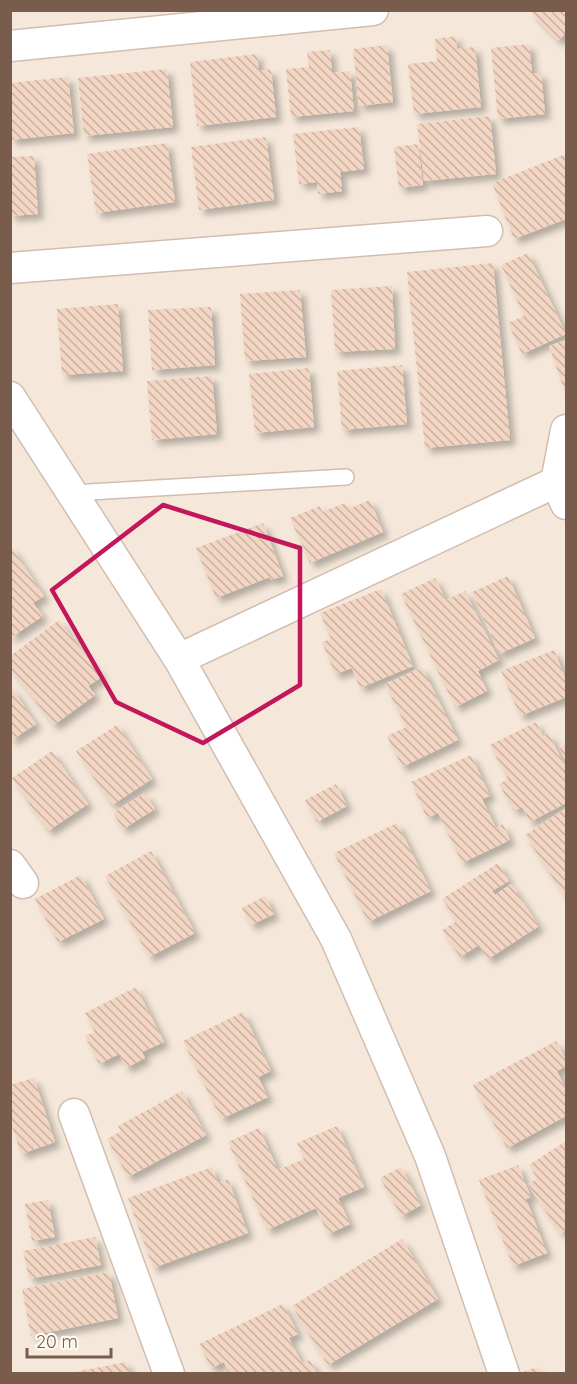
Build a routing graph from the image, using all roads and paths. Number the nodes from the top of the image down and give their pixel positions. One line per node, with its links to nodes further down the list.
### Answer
1 (373, 10): 2 (street)
2 (10, 46)
3 (486, 231): 4 (street)
4 (10, 268)
5 (10, 397): 8 (street)
6 (567, 430): 9 (street)
7 (346, 477): 8 (lane)
8 (72, 493): 10 (street)
9 (561, 493): 10 (street)
10 (179, 659): 13 (street)
11 (74, 1113): 12 (street)
12 (169, 1374)
13 (504, 1374)

